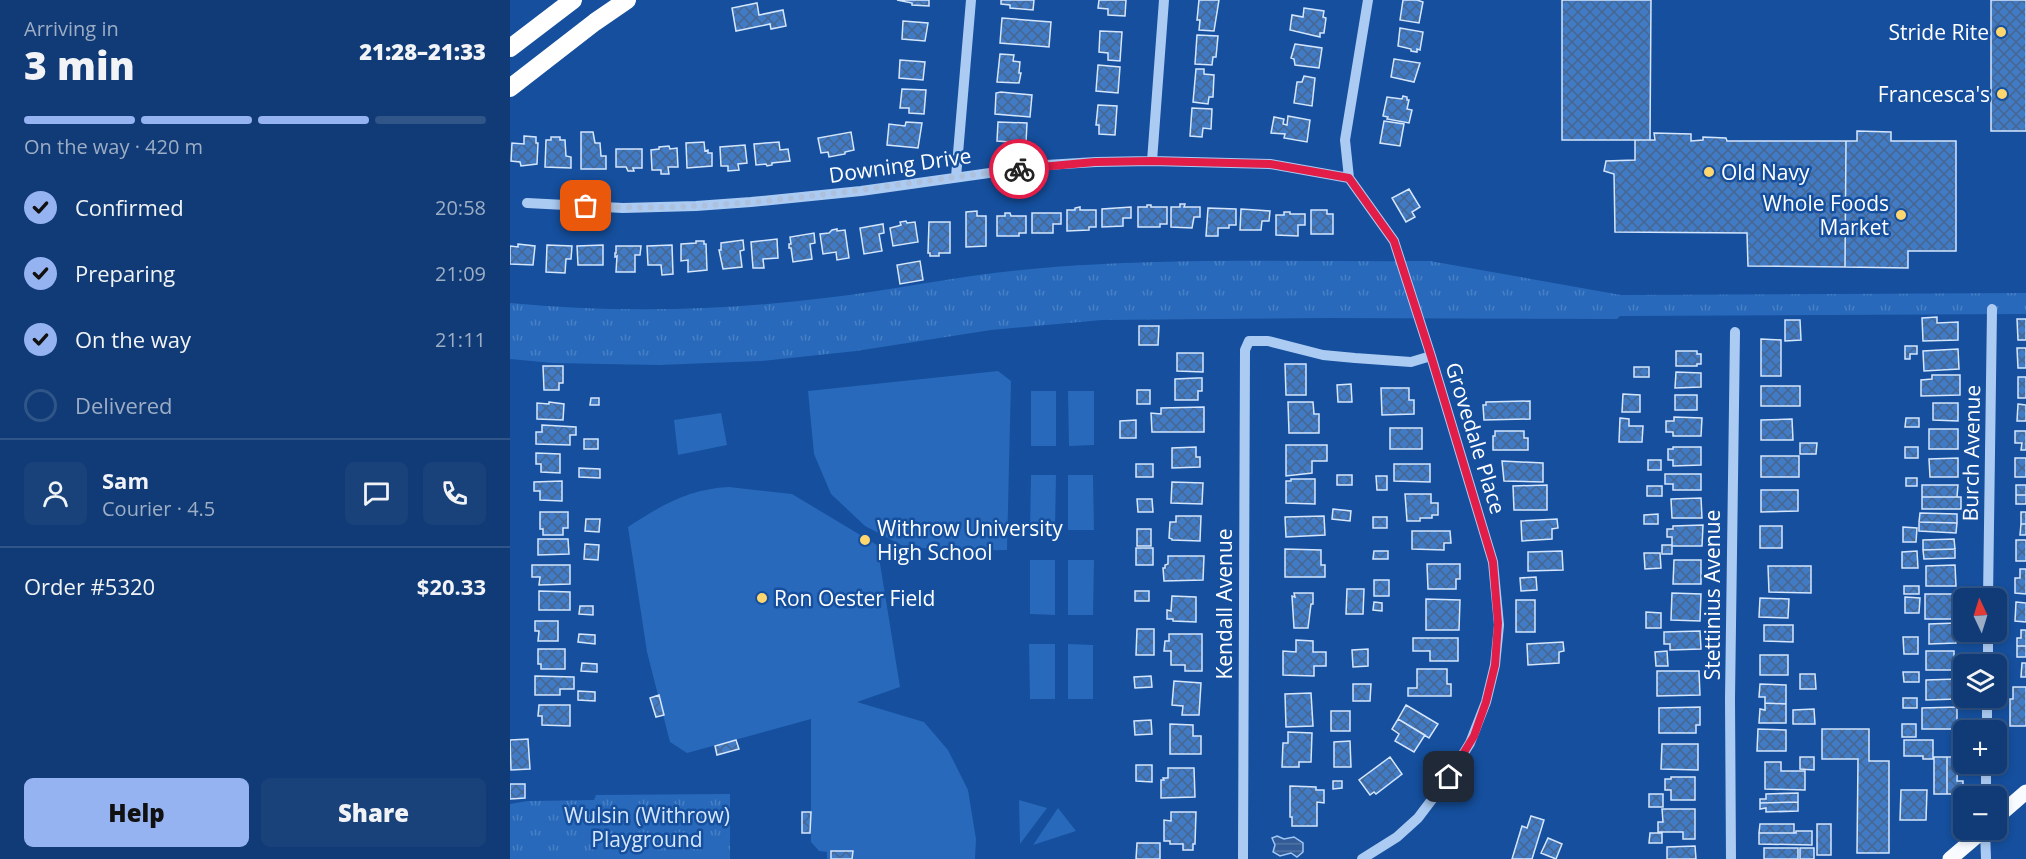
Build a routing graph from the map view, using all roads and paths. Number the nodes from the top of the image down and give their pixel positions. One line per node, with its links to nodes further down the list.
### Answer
1 (573, 0): 6 (highway)
2 (627, 0): 7 (highway)
3 (970, 0): 9 (street)
4 (1164, 0): 8 (street)
5 (1368, 0): 10 (street, Grovedale Place)
6 (510, 48)
7 (510, 88)
8 (1152, 161): 9 (street, Downing Drive); 10 (street, Downing Drive)
9 (956, 177): 11 (street, Downing Drive)
10 (1349, 178): 14 (street, Grovedale Place)
11 (527, 202)
12 (1992, 309): 15 (street, Burch Avenue)
13 (1735, 332): 22 (street, Stettinius Avenue)
14 (1431, 356): 20 (street, Kendall Avenue); 21 (street, Grovedale Place)
15 (1988, 588)
16 (2026, 792): 17 (main road)
17 (2007, 808)
18 (1973, 840): 23 (main road)
19 (1985, 840): 24 (street)
20 (1243, 859)
21 (1362, 859)
22 (1731, 859)
23 (1950, 859)
24 (1986, 859)

